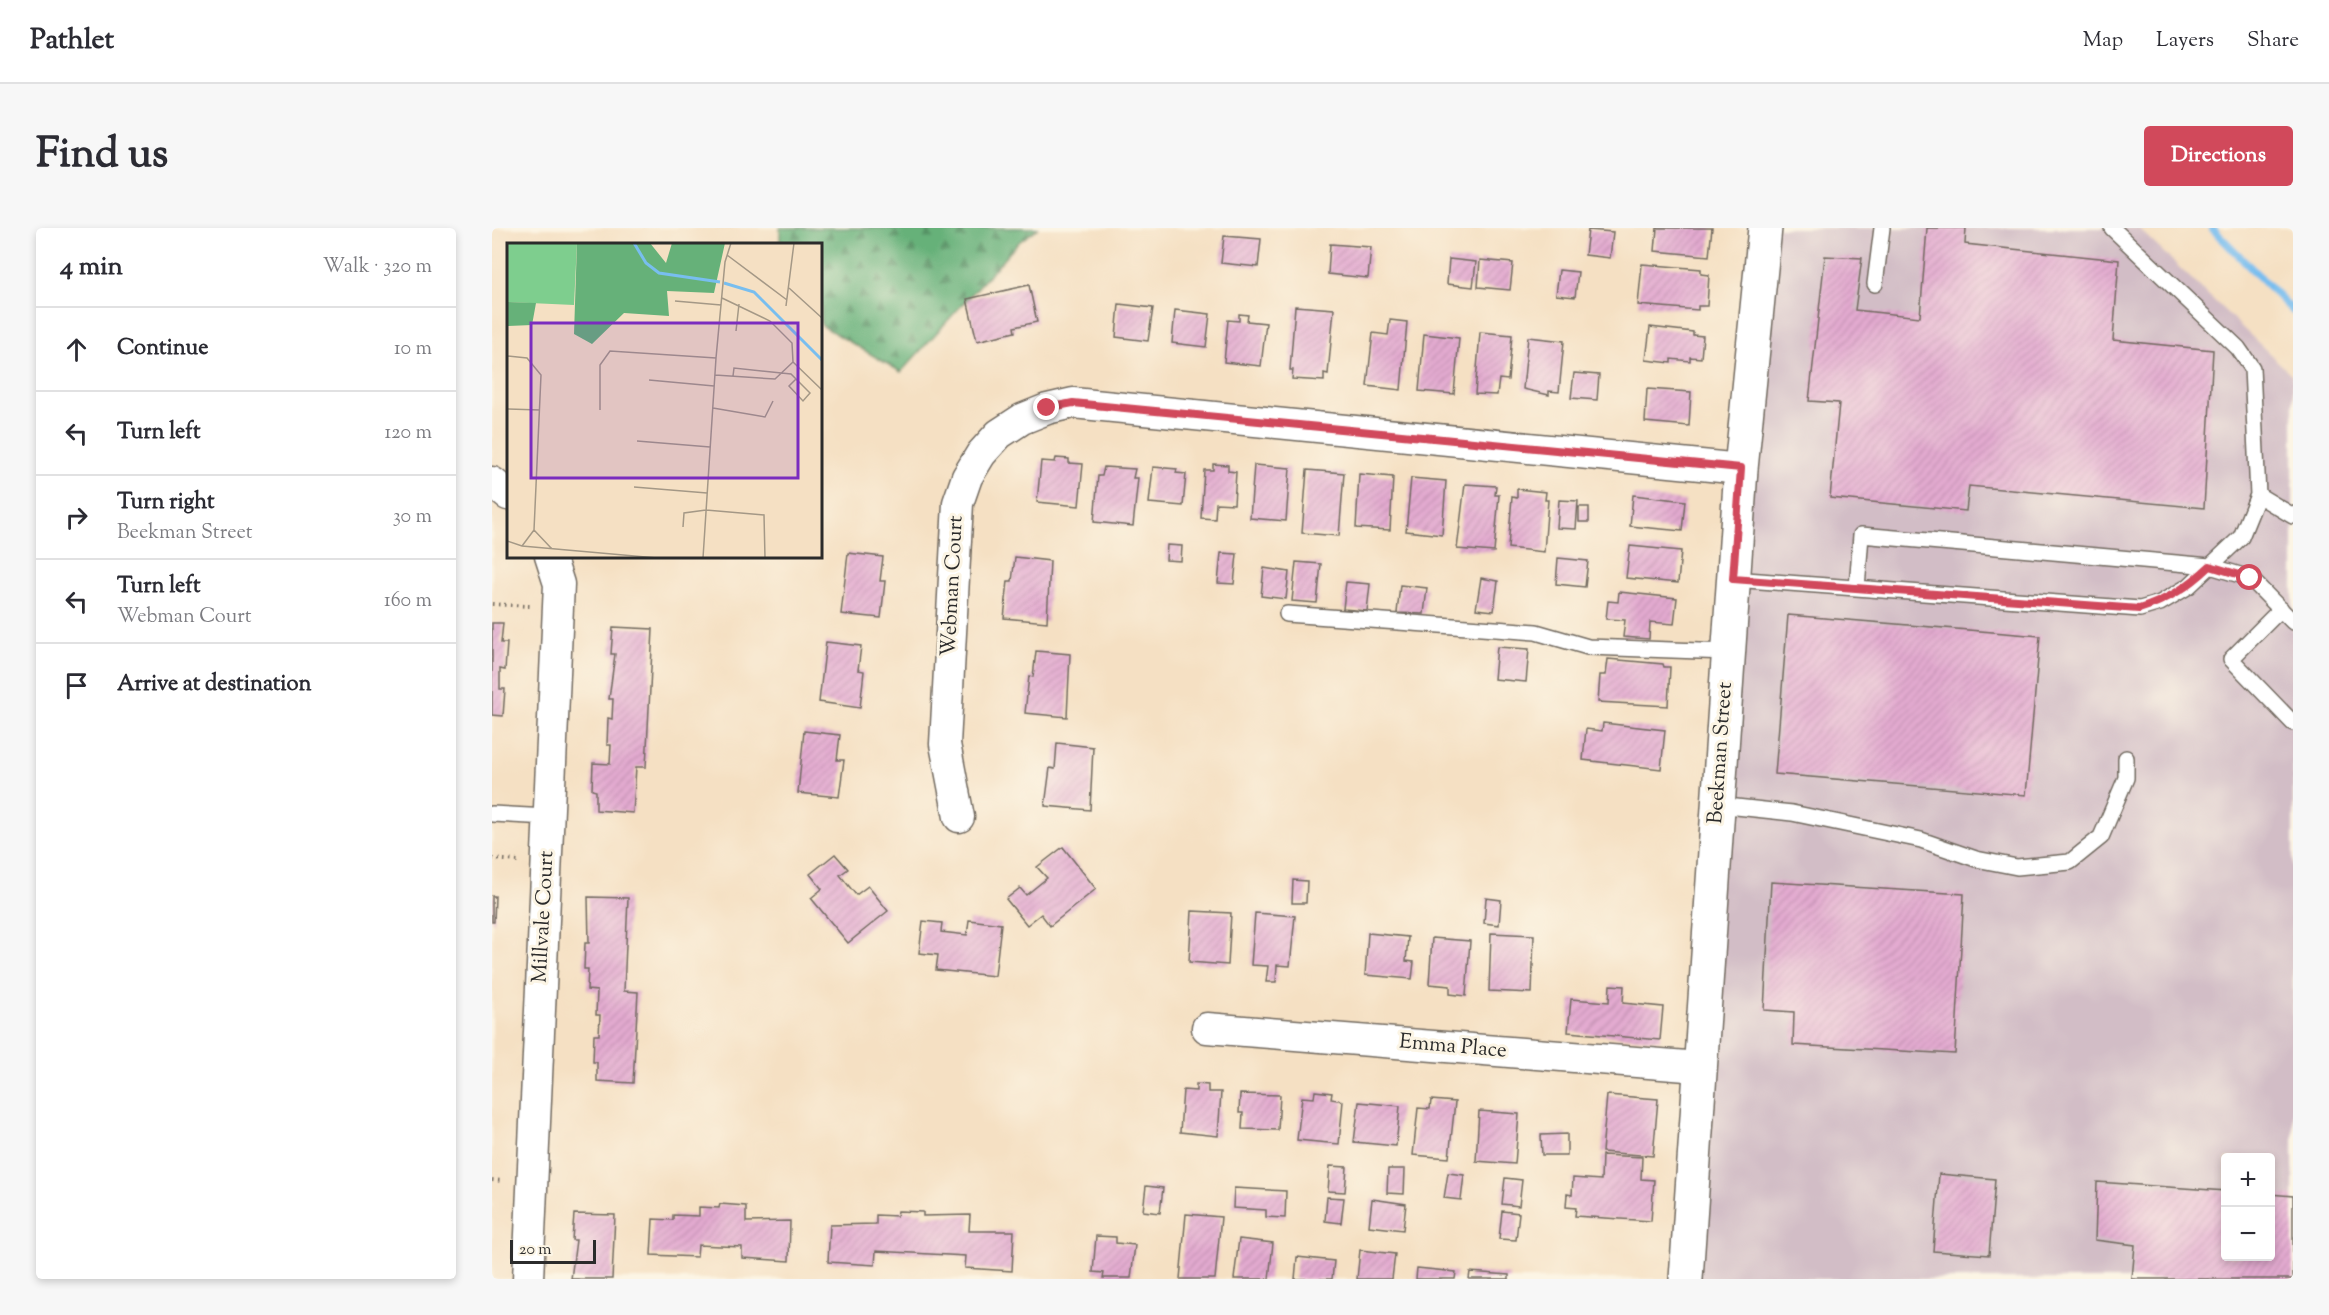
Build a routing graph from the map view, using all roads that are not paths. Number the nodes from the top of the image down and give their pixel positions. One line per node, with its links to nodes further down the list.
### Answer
1 (1765, 228): 5 (main road, Beekman Street)
2 (1882, 228): 4 (lane)
3 (2112, 228): 8 (lane)
4 (1875, 284)
5 (1741, 468): 12 (main road, Beekman Street); 23 (street, Webman Court)
6 (492, 482): 7 (street)
7 (507, 494)
8 (2258, 495): 9 (lane); 11 (lane)
9 (2293, 516)
10 (551, 558): 22 (street, Millvale Court)
11 (2210, 566): 13 (lane); 13 (lane); 14 (lane)
12 (1733, 579): 13 (lane); 17 (main road, Beekman Street)
13 (1857, 588)
14 (2281, 609): 16 (lane); 18 (lane)
15 (1287, 614): 17 (lane)
16 (2293, 622)
17 (1728, 652): 20 (main road, Beekman Street)
18 (2293, 723)
19 (2126, 758): 20 (lane)
20 (1718, 805): 25 (main road, Beekman Street)
21 (492, 814): 22 (lane)
22 (549, 817): 26 (street, Millvale Court)
23 (959, 817)
24 (1207, 1028): 25 (street, Emma Place)
25 (1699, 1067): 27 (main road, Beekman Street)
26 (528, 1279)
27 (1686, 1279)

